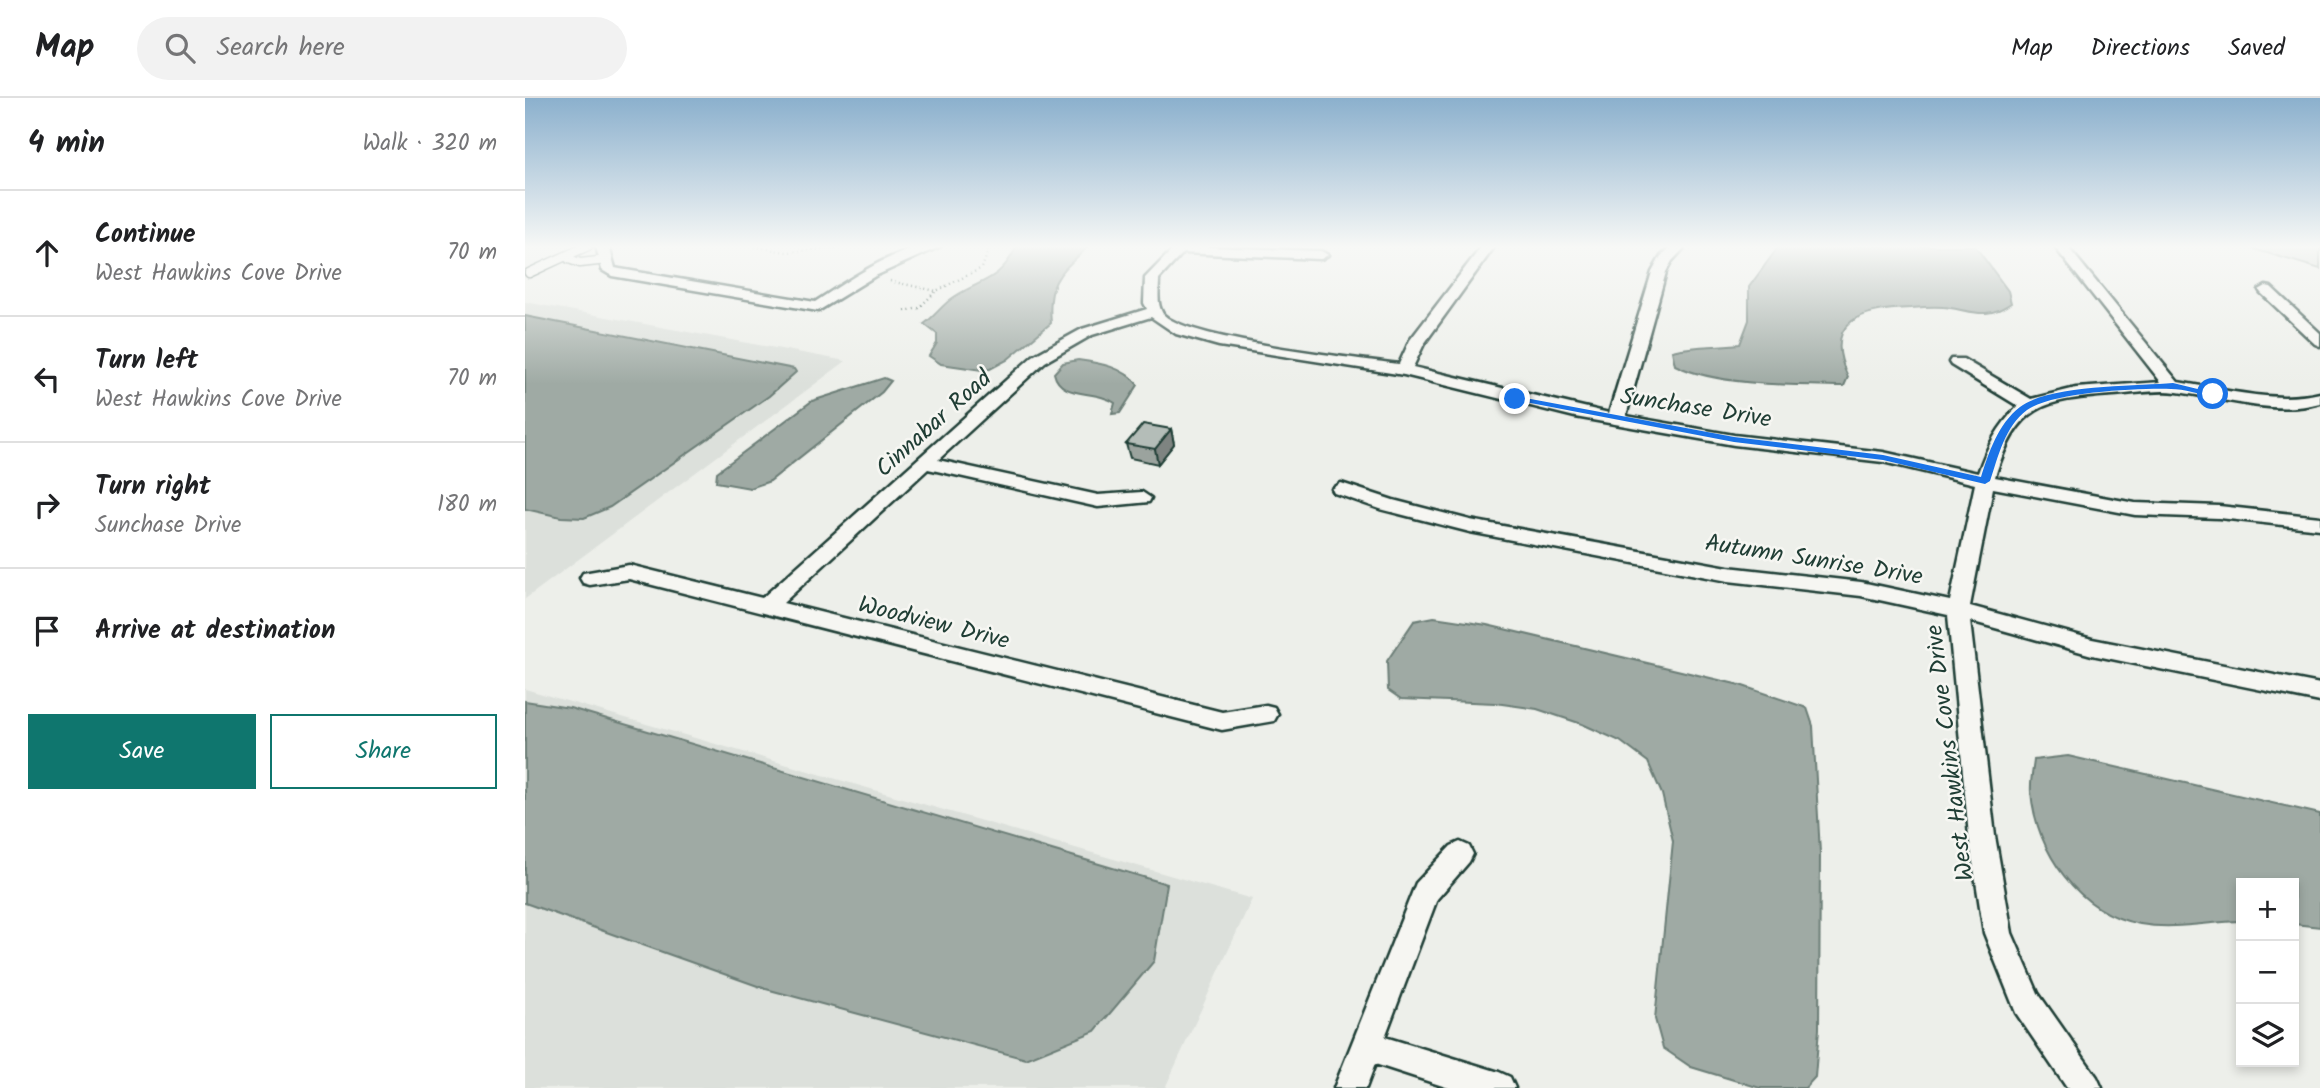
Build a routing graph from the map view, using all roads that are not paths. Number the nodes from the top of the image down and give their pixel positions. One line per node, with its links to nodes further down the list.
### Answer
1 (731, 292): 2 (street)
2 (841, 292)
3 (1151, 292): 8 (street)
4 (1454, 292): 11 (street)
5 (1653, 292): 15 (street)
6 (2097, 292): 12 (street)
7 (2268, 292): 9 (street)
8 (1155, 311): 11 (street, Sunchase Drive); 16 (street, Cinnabar Road)
9 (2320, 341)
10 (1957, 362): 14 (street)
11 (1404, 370): 15 (street, Sunchase Drive)
12 (2173, 386): 13 (street, West Hawkins Cove Drive); 14 (street, West Hawkins Cove Drive)
13 (2320, 398)
14 (2030, 406): 17 (street, West Hawkins Cove Drive)
15 (1616, 419): 17 (street, Sunchase Drive)
16 (925, 463): 19 (street); 22 (street, Cinnabar Road)
17 (1985, 481): 20 (street, Sunchase Drive); 23 (street, West Hawkins Cove Drive)
18 (1341, 489): 23 (street, Autumn Sunrise Drive)
19 (1142, 498)
20 (2320, 523)
21 (590, 578): 22 (street, Woodview Drive)
22 (765, 607): 25 (street, Woodview Drive)
23 (1958, 612): 24 (street, Autumn Sunrise Drive); 30 (street, West Hawkins Cove Drive)
24 (2320, 693)
25 (1266, 714)
26 (1459, 854): 27 (street)
27 (1366, 1045): 28 (street); 29 (street)
28 (1350, 1088)
29 (1499, 1088)
30 (2086, 1088)

